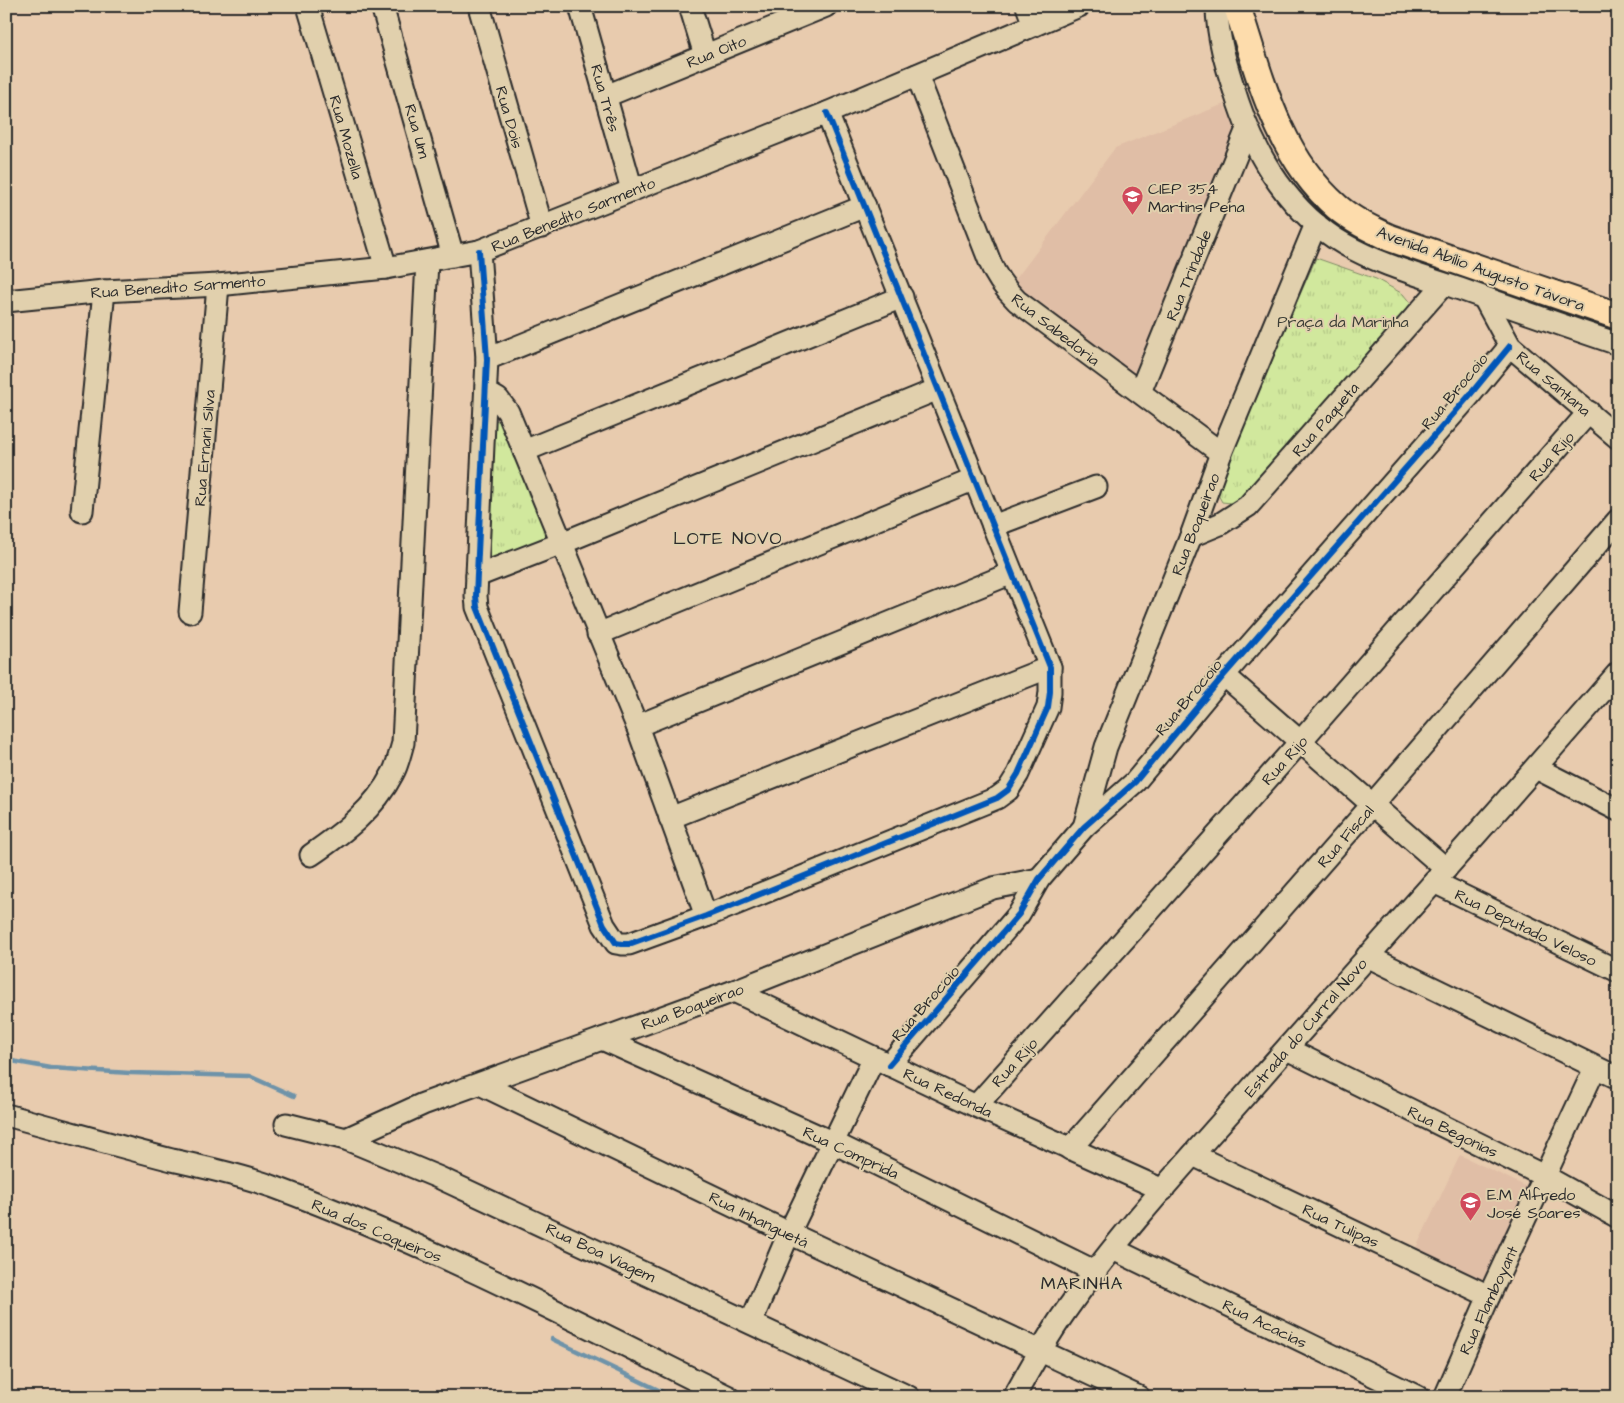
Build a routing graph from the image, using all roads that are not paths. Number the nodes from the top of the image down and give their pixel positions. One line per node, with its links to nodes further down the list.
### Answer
1 (308, 6): 24 (street, Rua Mozella)
2 (382, 6): 22 (street, Rua Um)
3 (479, 6): 20 (street, Rua Dois)
4 (580, 6): 14 (street, Rua Três)
5 (690, 6): 12 (street)
6 (826, 6): 10 (street, Rua Oito)
7 (1079, 6): 11 (street, Rua Benedito Sarmento)
8 (1217, 6): 16 (street)
9 (1237, 6): 31 (main road, Avenida Abílio Augusto Távora)
10 (785, 14): 12 (street, Rua Oito)
11 (1031, 16): 13 (street, Rua Benedito Sarmento)
12 (705, 55): 14 (street, Rua Oito)
13 (917, 75): 15 (street, Rua Benedito Sarmento); 37 (street, Rua Sabedoria)
14 (606, 96): 17 (street, Rua Três)
15 (827, 112): 17 (street, Rua Benedito Sarmento); 18 (street)
16 (1247, 129): 19 (street); 37 (street, Rua Trindade)
17 (632, 190): 20 (street, Rua Benedito Sarmento)
18 (865, 206): 28 (street); 34 (street)
19 (1316, 224): 25 (street); 41 (street, Rua Boqueirao)
20 (542, 227): 21 (street, Rua Benedito Sarmento)
21 (478, 251): 22 (street, Rua Benedito Sarmento); 34 (street)
22 (453, 256): 23 (street, Rua Benedito Sarmento)
23 (427, 261): 24 (street, Rua Benedito Sarmento); 63 (street)
24 (386, 268): 26 (street, Rua Benedito Sarmento)
25 (1444, 284): 29 (street); 47 (street, Rua Paqueta)
26 (218, 285): 27 (street, Rua Benedito Sarmento); 51 (street, Rua Ernani Silva)
27 (104, 290): 30 (street, Rua Benedito Sarmento); 44 (street)
28 (902, 297): 35 (street); 40 (street)
29 (1484, 298): 32 (street); 33 (street, Rua Santana)
30 (6, 301)
31 (1618, 316)
32 (1618, 344)
33 (1510, 346): 38 (street, Rua Santana); 55 (street, Rua Brocoio)
34 (487, 359): 36 (street)
35 (938, 390): 42 (street); 48 (street)
36 (486, 392): 40 (street); 50 (street)
37 (1140, 392): 41 (street, Rua Sabedoria)
38 (1589, 412): 39 (street, Rua Santana); 57 (street, Rua Rijo)
39 (1618, 438)
40 (524, 451): 48 (street)
41 (1221, 453): 47 (street, Rua Boqueirao)
42 (974, 479): 46 (street); 52 (street)
43 (1096, 487): 46 (street)
44 (82, 511)
45 (1618, 520): 59 (street, Rua Fiscal)
46 (993, 526): 49 (street)
47 (1191, 536): 62 (street, Rua Boqueirao)
48 (562, 543): 50 (street); 52 (street)
49 (1012, 573): 53 (street); 56 (street)
50 (476, 576): 66 (street)
51 (190, 612)
52 (598, 634): 56 (street)
53 (1050, 667): 61 (street); 66 (street)
54 (1618, 673): 58 (street, Estrada do Curral Novo)
55 (1224, 675): 57 (street, Rua Deputado Veloso); 62 (street, Rua Brocoio)
56 (637, 726): 61 (street)
57 (1300, 742): 59 (street, Rua Deputado Veloso); 76 (street, Rua Rijo)
58 (1536, 768): 60 (street); 64 (street, Estrada do Curral Novo)
59 (1372, 806): 64 (street, Rua Deputado Veloso); 81 (street, Rua Fiscal)
60 (1618, 810)
61 (670, 818): 66 (street)
62 (1084, 827): 65 (street, Rua Brocoio)
63 (312, 855)
64 (1440, 876): 67 (street, Estrada do Curral Novo); 68 (street, Rua Deputado Veloso)
65 (1039, 879): 69 (street, Rua Boqueirao); 72 (street, Rua Brocoio)
66 (706, 916)
67 (1367, 956): 71 (street, Estrada do Curral Novo); 73 (street)
68 (1618, 971)
69 (734, 991): 70 (street, Rua Boqueirao); 72 (street, Rua Redonda)
70 (602, 1039): 75 (street, Rua Boqueirao); 80 (street, Rua Comprida)
71 (1286, 1049): 82 (street, Estrada do Curral Novo); 83 (street, Rua Begonias)
72 (882, 1062): 76 (street, Rua Redonda); 80 (street, Rua Brocoio)
73 (1595, 1068): 74 (street); 83 (street, Rua Flamboyant)
74 (1618, 1078)
75 (480, 1084): 79 (street, Rua Boqueirao); 86 (street, Rua Inhanguetá)
76 (976, 1106): 81 (street, Rua Redonda)
77 (6, 1115): 92 (street, Rua dos Coqueiros)
78 (286, 1124): 79 (street, Rua Boa Viagem)
79 (346, 1139): 90 (street, Rua Boa Viagem)
80 (834, 1143): 86 (street, Rua Brocoio); 88 (street, Rua Comprida)
81 (1070, 1149): 84 (street, Rua Redonda)
82 (1193, 1155): 84 (street, Estrada do Curral Novo); 89 (street, Rua Tulipas)
83 (1546, 1177): 85 (street, Rua Begonias); 89 (street, Rua Flamboyant)
84 (1162, 1190): 87 (street, Estrada do Curral Novo)
85 (1618, 1217)
86 (789, 1233): 90 (street, Rua Brocoio); 91 (street, Rua Inhanguetá)
87 (1113, 1249): 88 (street, Estrada do Curral Novo); 96 (street, Rua Acacias)
88 (1096, 1272): 91 (street, Estrada do Curral Novo)
89 (1490, 1296): 97 (street, Rua Flamboyant)
90 (751, 1322): 93 (street, Rua Boa Viagem)
91 (1040, 1350): 94 (street, Estrada do Curral Novo); 95 (street, Rua Inhanguetá)
92 (729, 1397)
93 (909, 1397)
94 (1014, 1397)
95 (1139, 1397)
96 (1418, 1397)
97 (1445, 1397)

